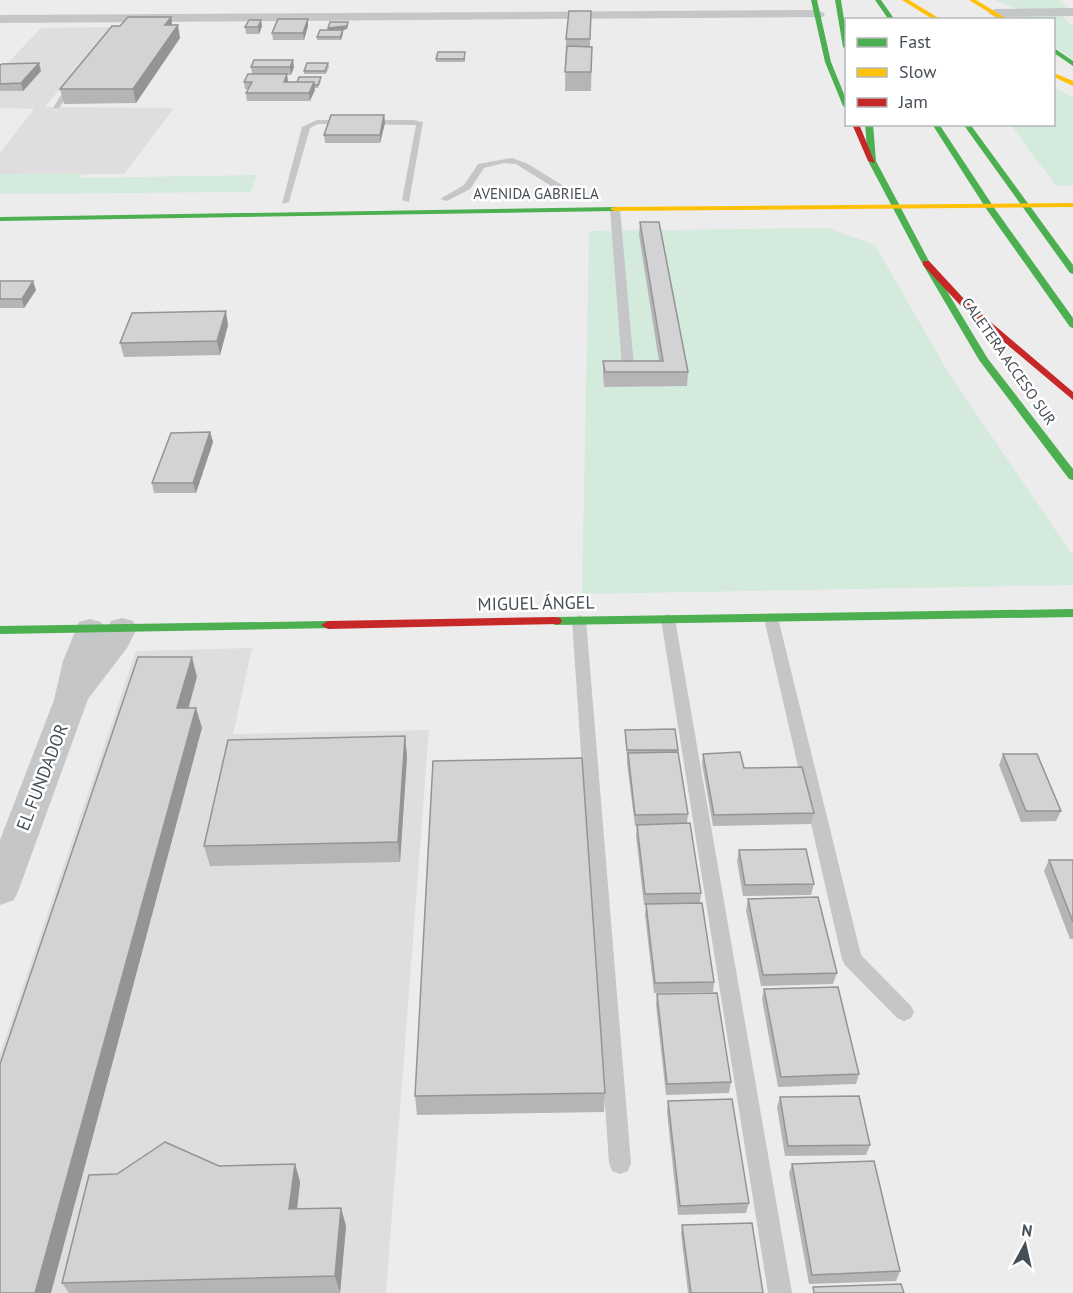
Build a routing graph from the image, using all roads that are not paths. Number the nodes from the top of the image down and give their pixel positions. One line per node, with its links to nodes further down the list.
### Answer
1 (700, 0): 10 (street)
2 (814, 0): 9 (main road)
3 (838, 0): 16 (main road)
4 (878, 0): 12 (main road)
5 (906, 0): 13 (main road)
6 (972, 0): 11 (main road)
7 (67, 6): 14 (street)
8 (1073, 12): 11 (street)
9 (818, 14): 10 (street); 22 (main road)
10 (706, 15): 14 (street)
11 (1001, 16)
12 (891, 18)
13 (936, 18)
14 (55, 19): 15 (street)
15 (0, 20)
16 (845, 41)
17 (1055, 51): 18 (main road)
18 (1073, 64)
19 (83, 69): 23 (lane)
20 (1055, 76): 21 (main road)
21 (1073, 84)
22 (845, 104)
23 (56, 106)
24 (856, 126): 28 (main road, CALETERA ACCESO SUR)
25 (869, 126): 28 (main road)
26 (936, 126): 44 (main road)
27 (967, 126): 43 (main road)
28 (872, 161): 29 (main road, CALETERA ACCESO SUR)
29 (879, 174): 30 (main road); 37 (main road, CALETERA ACCESO SUR)
30 (868, 186)
31 (590, 198): 32 (main road, AVENIDA GABRIELA); 32 (lane); 34 (main road, AVENIDA GABRIELA)
32 (444, 199): 33 (main road, AVENIDA GABRIELA)
33 (406, 200): 36 (main road, AVENIDA GABRIELA); 36 (lane)
34 (843, 200): 37 (main road, AVENIDA GABRIELA); 39 (main road, AVENIDA GABRIELA); 41 (main road)
35 (1067, 200): 37 (main road, AVENIDA GABRIELA)
36 (285, 202): 38 (main road, AVENIDA GABRIELA)
37 (892, 202): 41 (main road, CALETERA ACCESO SUR)
38 (0, 207)
39 (615, 209): 40 (main road, AVENIDA GABRIELA); 45 (lane)
40 (0, 219)
41 (909, 233): 42 (main road, CALETERA ACCESO SUR)
42 (926, 263): 46 (main road); 47 (main road, CALETERA ACCESO SUR)
43 (1073, 271)
44 (1073, 325)
45 (628, 367)
46 (1073, 396)
47 (1073, 477)
48 (1073, 613): 49 (main road, MIGUEL ÁNGEL)
49 (771, 618): 51 (main road, MIGUEL ÁNGEL); 57 (lane)
50 (579, 620): 51 (main road, MIGUEL ÁNGEL); 52 (main road, MIGUEL ÁNGEL); 58 (lane)
51 (668, 620): 59 (lane)
52 (122, 628): 53 (main road, MIGUEL ÁNGEL); 55 (street, EL FUNDADOR)
53 (90, 629): 54 (main road, MIGUEL ÁNGEL); 55 (street, EL FUNDADOR)
54 (0, 630)
55 (71, 700): 56 (street, EL FUNDADOR)
56 (0, 889)
57 (904, 1012)
58 (620, 1163)
59 (780, 1293)

